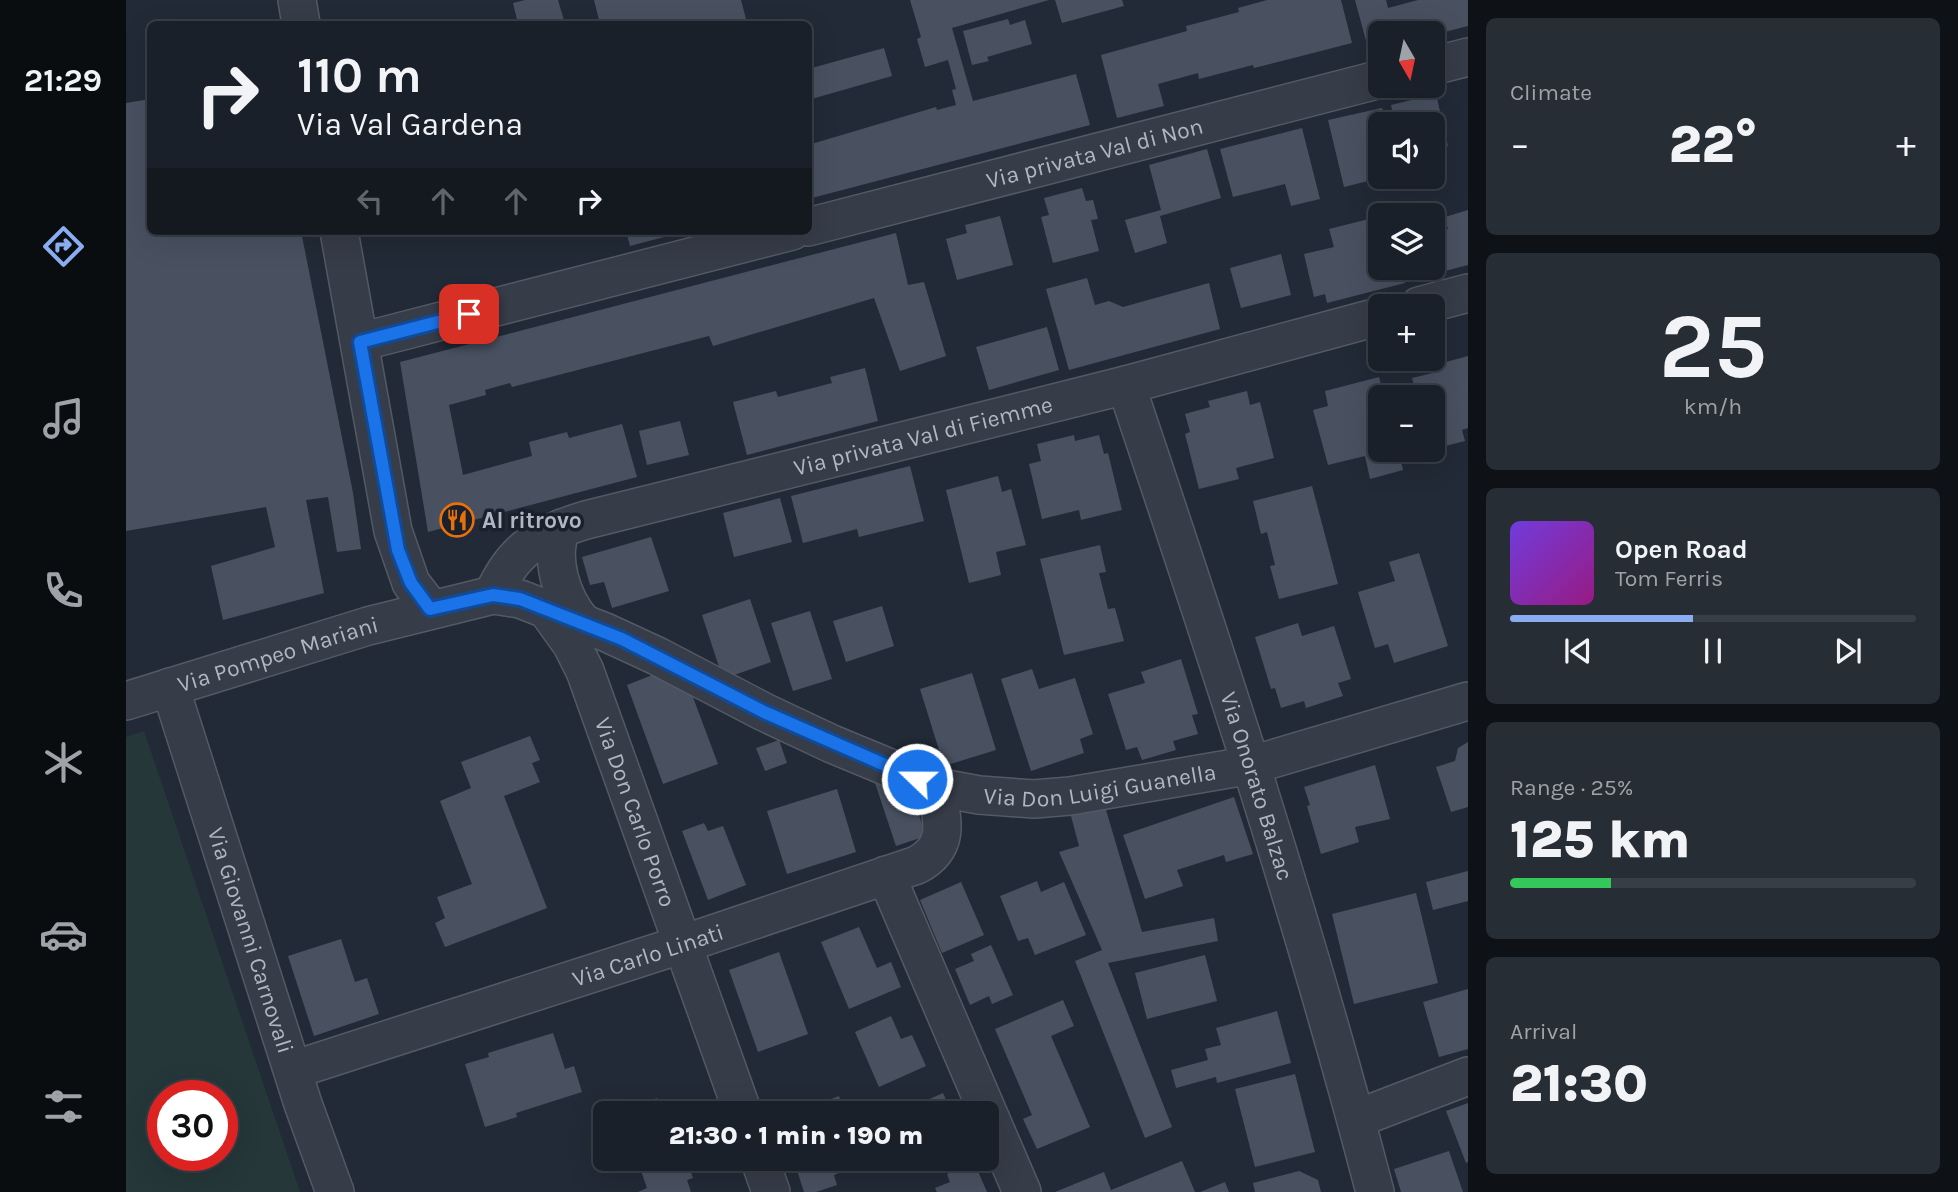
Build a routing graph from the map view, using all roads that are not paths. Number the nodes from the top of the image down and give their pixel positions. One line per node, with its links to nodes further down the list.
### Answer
1 (297, 0): 2 (street)
2 (300, 21)
3 (1468, 57): 4 (street)
4 (1446, 63)
5 (1368, 82): 6 (street, Via privata Val di Non)
6 (812, 226)
7 (340, 235): 12 (street)
8 (776, 235): 12 (street)
9 (1468, 293): 10 (street)
10 (1445, 299)
11 (1368, 320): 13 (street, Via privata Val di Fiemme)
12 (360, 342): 16 (street)
13 (1126, 385): 14 (street, Via privata Val di Fiemme); 24 (street, Via Onorato Balzac)
14 (562, 528): 15 (street, Via privata Val di Fiemme); 18 (street)
15 (493, 595): 16 (street, Via Don Luigi Guanella); 17 (street, Via Don Luigi Guanella)
16 (430, 609): 21 (street, Via Pompeo Mariani)
17 (547, 610): 18 (street, Via Don Luigi Guanella); 20 (street, Via Don Carlo Porro)
18 (583, 623): 19 (street, Via Don Luigi Guanella)
19 (622, 639): 20 (street); 25 (street, Via Don Luigi Guanella)
20 (585, 671): 27 (street, Via Don Carlo Porro)
21 (170, 687): 22 (street, Via Pompeo Mariani); 28 (street, Via Giovanni Carnovali)
22 (126, 701)
23 (1468, 701): 24 (street, Via Don Luigi Guanella)
24 (1252, 765): 25 (street, Via Don Luigi Guanella); 31 (street, Via Onorato Balzac)
25 (936, 786): 26 (street, Via Carlo Linati)
26 (886, 875): 27 (street, Via Carlo Linati); 35 (street)
27 (683, 944): 28 (street, Via Carlo Linati); 30 (street, Via Don Carlo Porro)
28 (293, 1070): 33 (street, Via Giovanni Carnovali)
29 (1468, 1076): 31 (street)
30 (739, 1101)
31 (1356, 1119): 36 (street, Via Onorato Balzac)
32 (764, 1171): 34 (street)
33 (335, 1192)
34 (771, 1192)
35 (1022, 1192)
36 (1375, 1192)

